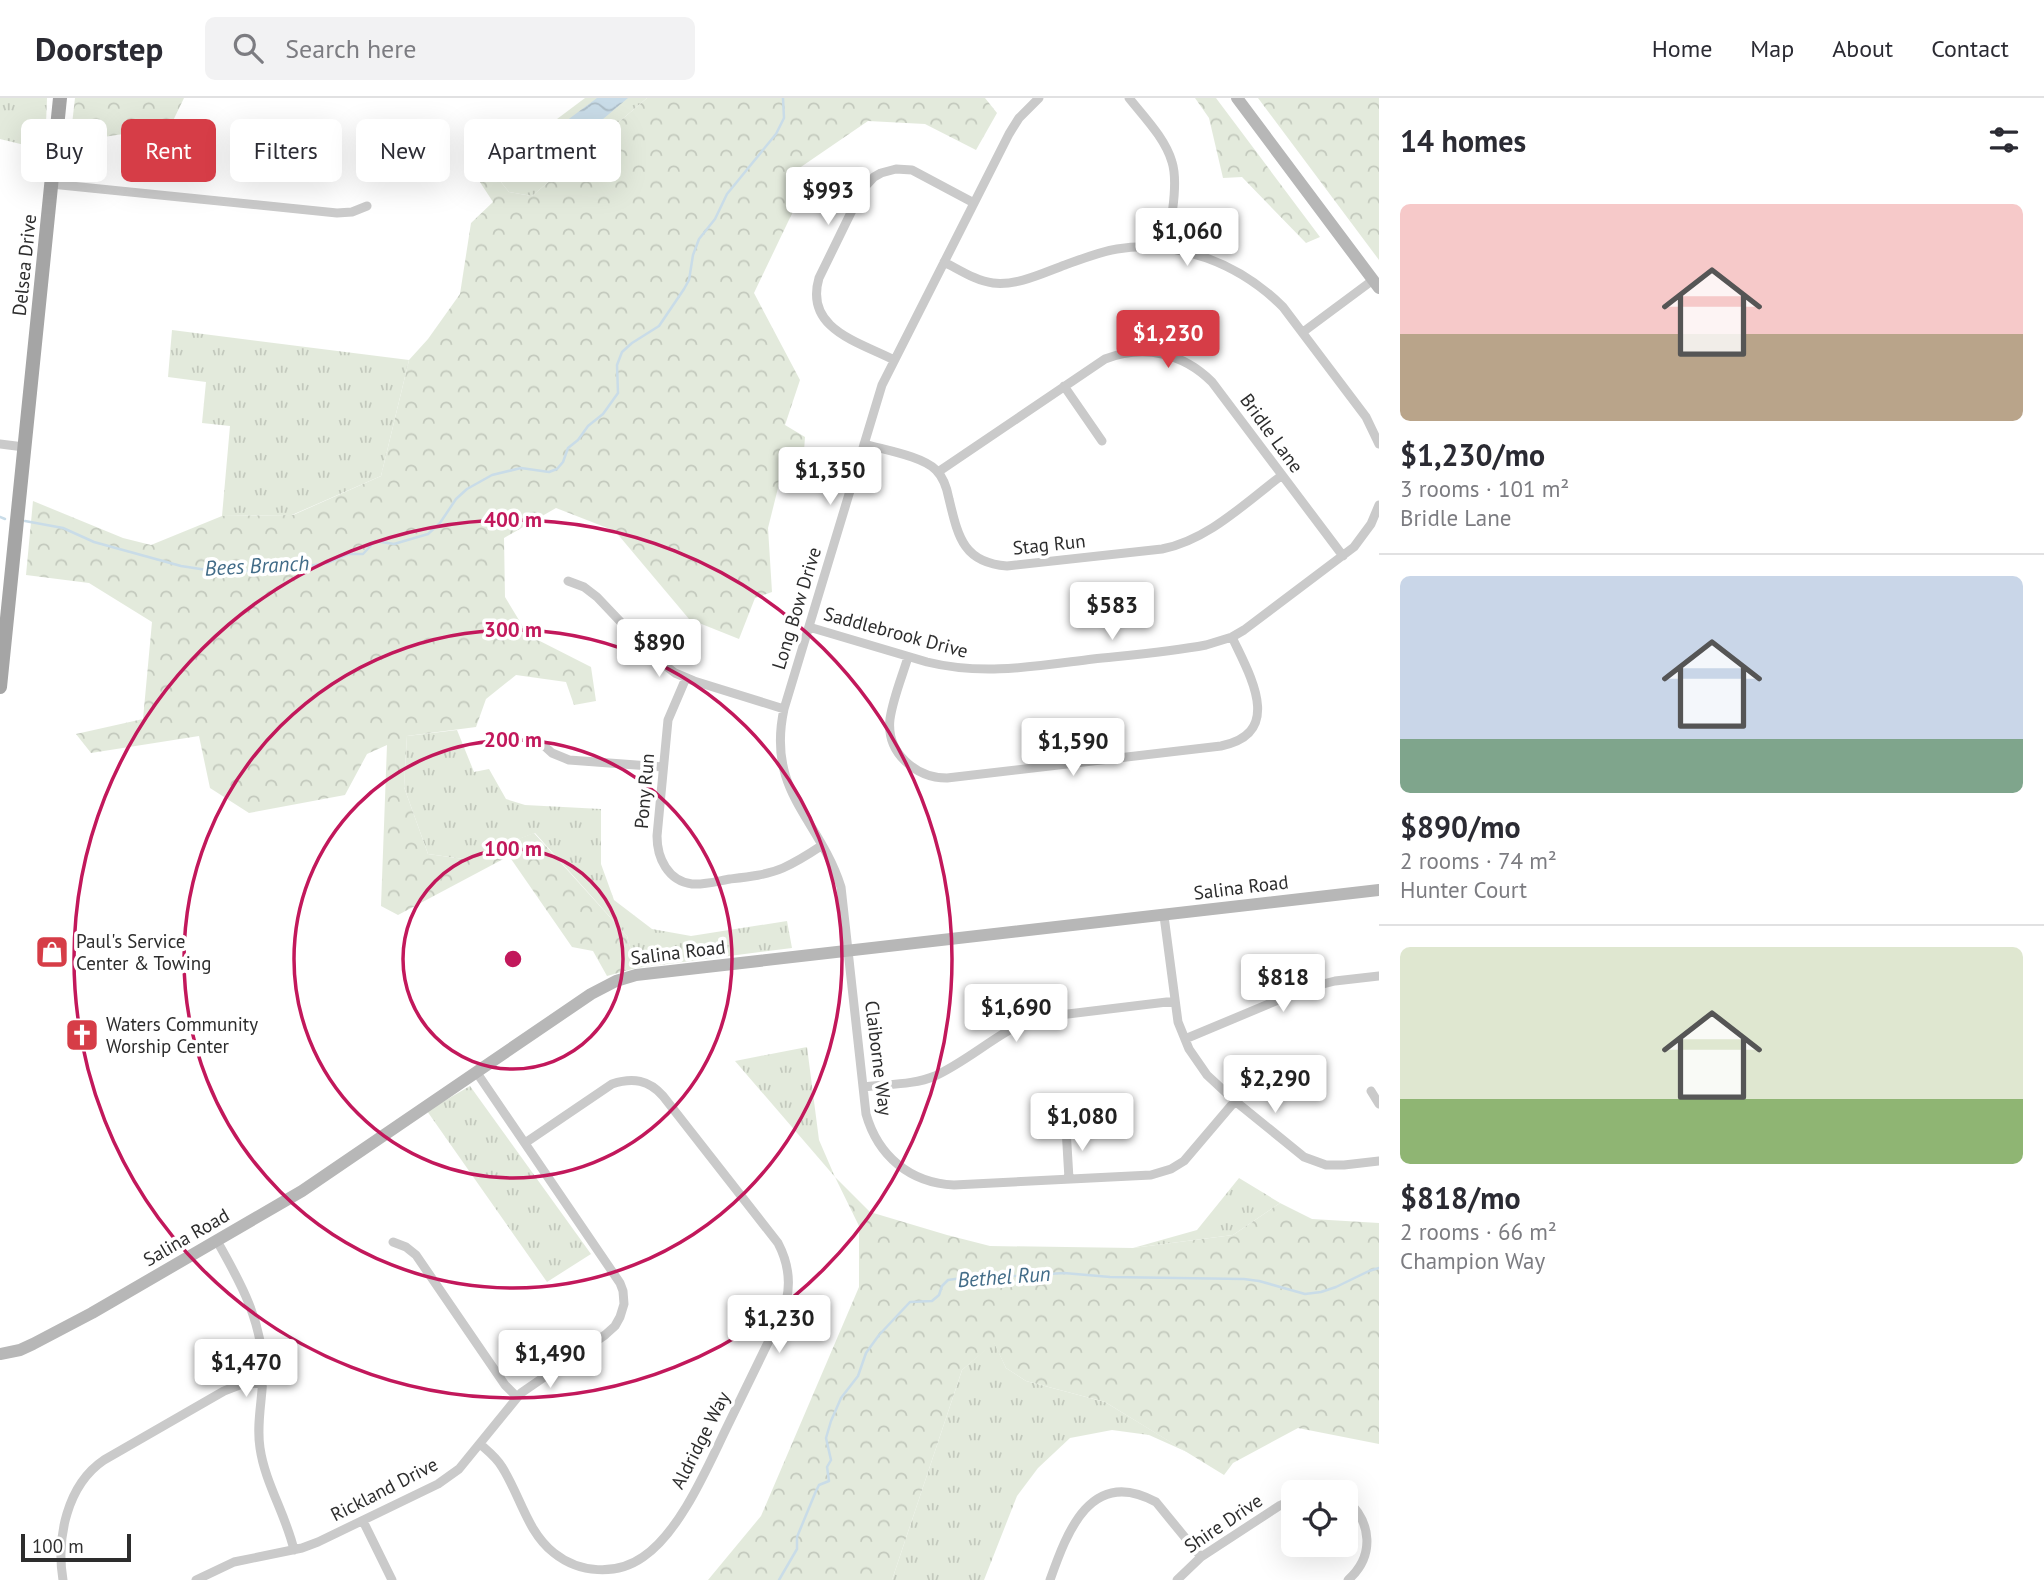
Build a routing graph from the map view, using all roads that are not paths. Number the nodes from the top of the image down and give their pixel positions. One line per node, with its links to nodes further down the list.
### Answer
1 (60, 98): 5 (main road, Delsea Drive)
2 (1040, 98): 6 (street, Long Bow Drive)
3 (1129, 98): 8 (street)
4 (1237, 98): 10 (street)
5 (51, 184): 7 (street); 18 (main road, Delsea Drive)
6 (974, 202): 9 (street, Long Bow Drive); 12 (street)
7 (367, 206)
8 (1167, 249): 9 (street); 11 (street)
9 (944, 262): 12 (street, Long Bow Drive)
10 (1377, 281): 11 (street)
11 (1303, 332): 17 (street)
12 (894, 360): 16 (street, Long Bow Drive)
13 (1064, 386): 14 (street); 19 (street, Bridle Lane); 20 (street, Bridle Lane)
14 (1102, 441)
15 (0, 444): 18 (street)
16 (864, 444): 19 (street); 24 (street, Long Bow Drive)
17 (1379, 444)
18 (24, 447): 28 (main road, Delsea Drive)
19 (938, 472): 20 (street, Stag Run)
20 (1281, 476): 22 (street, Bridle Lane)
21 (1379, 505): 22 (street, Saddlebrook Drive)
22 (1343, 556): 25 (street, Saddlebrook Drive)
23 (568, 581): 27 (street)
24 (809, 627): 26 (street, Saddlebrook Drive); 29 (street, Long Bow Drive)
25 (1232, 637): 26 (street, Saddlebrook Drive); 26 (street)
26 (908, 657)
27 (686, 678): 29 (street); 31 (street, Pony Run)
28 (0, 687)
29 (784, 709): 32 (street, Long Bow Drive)
30 (541, 743): 31 (street)
31 (663, 767): 32 (street, Pony Run)
32 (821, 846): 35 (street, Long Bow Drive)
33 (1379, 890): 34 (street, Salina Road)
34 (1164, 916): 35 (street, Salina Road); 37 (street)
35 (848, 952): 39 (street, Salina Road); 40 (street, Claiborne Way)
36 (1379, 976): 38 (street)
37 (1175, 1001): 38 (street); 40 (street)
38 (1185, 1039): 42 (street)
39 (477, 1073): 45 (street, Rickland Drive); 48 (street, Salina Road)
40 (864, 1087): 47 (street, Claiborne Way)
41 (1371, 1091): 43 (street)
42 (1235, 1101): 46 (street); 47 (street, Claiborne Way)
43 (1379, 1104)
44 (1066, 1128): 47 (street)
45 (525, 1143): 52 (street, Rickland Drive); 53 (street, Aldridge Way)
46 (1379, 1161)
47 (1069, 1179)
48 (217, 1241): 50 (street, Salina Road); 51 (street)
49 (393, 1242): 52 (street)
50 (0, 1354)
51 (263, 1383): 57 (street); 59 (street)
52 (517, 1397): 53 (street, Rickland Drive)
53 (480, 1444): 56 (street, Rickland Drive)
54 (1281, 1505): 58 (street, Shire Drive)
55 (1358, 1511): 64 (street)
56 (363, 1521): 57 (street, Rickland Drive); 61 (street)
57 (294, 1550): 60 (street, Rickland Drive)
58 (1202, 1557): 62 (street); 63 (street, Shire Drive)
59 (63, 1580)
60 (196, 1580)
61 (392, 1580)
62 (1050, 1580)
63 (1177, 1580)
64 (1348, 1580)

